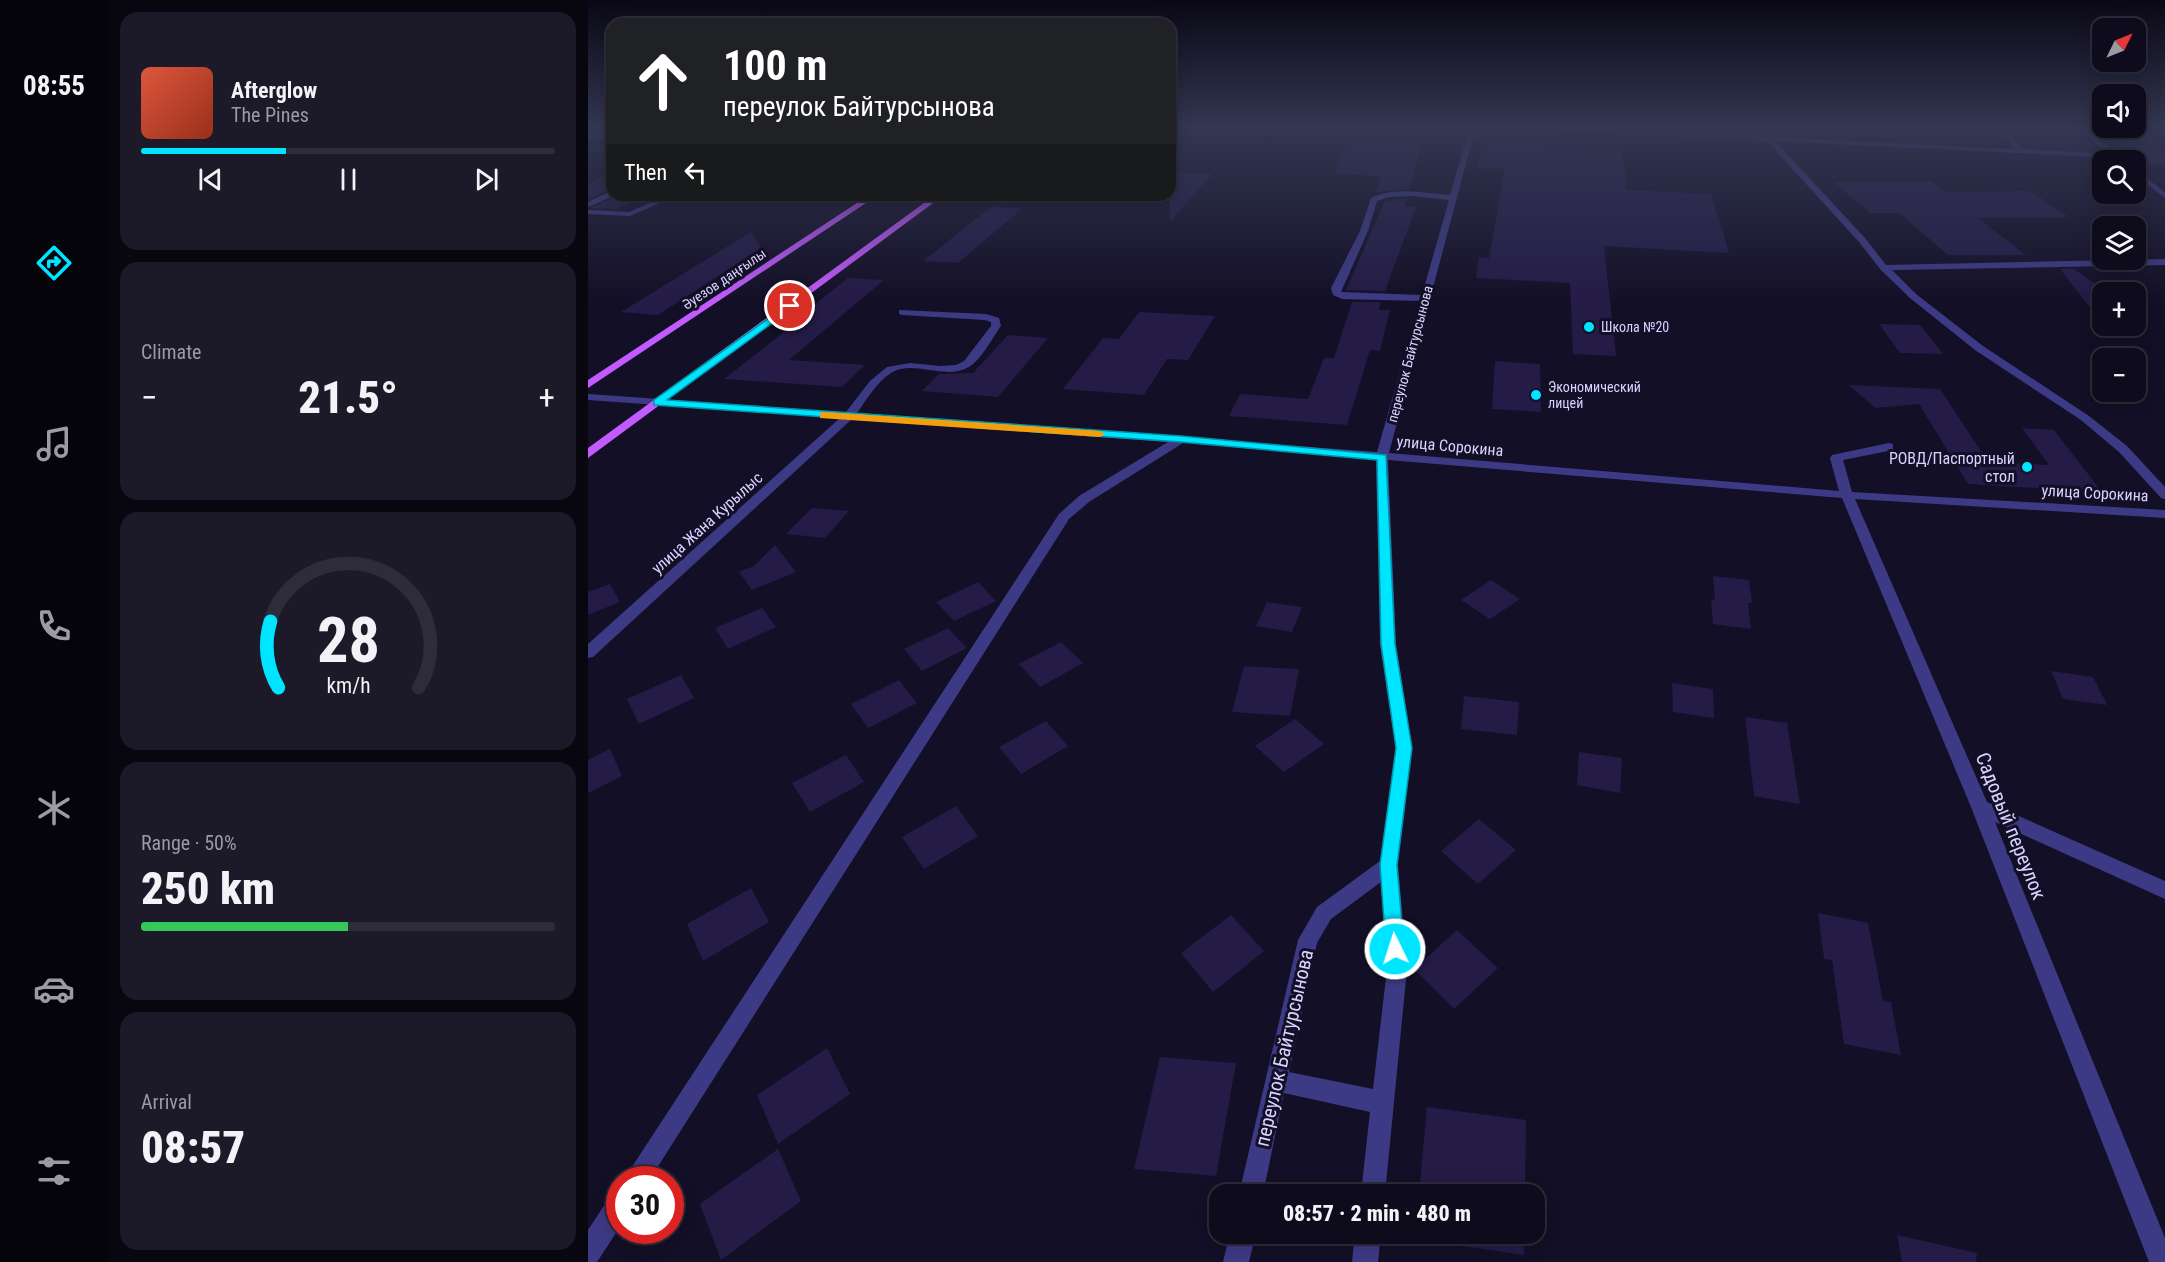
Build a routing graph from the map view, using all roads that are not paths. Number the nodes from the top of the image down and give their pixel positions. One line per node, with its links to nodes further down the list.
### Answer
1 (1457, 185): 6 (street, переулок Байтурсынова)
2 (1811, 185): 13 (street)
3 (2152, 185): 4 (street)
4 (2165, 196)
5 (606, 197): 10 (street)
6 (1453, 198): 14 (street, переулок Байтурсынова); 14 (street)
7 (660, 201): 11 (street)
8 (865, 201): 16 (main road, Әуезов даңғылы)
9 (932, 201): 18 (main road)
10 (588, 206)
11 (588, 212)
12 (2165, 262): 13 (street)
13 (1884, 268): 25 (street)
14 (1426, 298): 23 (street, переулок Байтурсынова)
15 (902, 312): 19 (street, улица Жана Курылыс)
16 (588, 385)
17 (588, 397): 18 (street, улица Сорокина)
18 (658, 402): 19 (street, улица Сорокина); 22 (main road)
19 (848, 417): 20 (street, улица Сорокина); 27 (street, улица Жана Курылыс)
20 (1181, 439): 23 (street, улица Сорокина); 33 (street)
21 (1888, 447): 24 (street, Садовый переулок)
22 (588, 454)
23 (1382, 457): 24 (street, улица Сорокина); 29 (street, переулок Байтурсынова)
24 (1847, 495): 26 (street, улица Сорокина); 28 (street, Садовый переулок)
25 (2165, 495)
26 (2165, 514)
27 (588, 653)
28 (1980, 807): 30 (street); 42 (street, Садовый переулок)
29 (1389, 865): 31 (street, переулок Байтурсынова); 32 (street, переулок Байтурсынова)
30 (2165, 890)
31 (1275, 1080): 32 (street); 34 (street, переулок Байтурсынова)
32 (1383, 1103): 35 (street, переулок Байтурсынова)
33 (644, 1166)
34 (1253, 1184)
35 (1373, 1184)
36 (606, 1225): 39 (street)
37 (1240, 1244): 40 (street)
38 (1367, 1244): 41 (street)
39 (588, 1252)
40 (1236, 1262)
41 (1365, 1262)
42 (2162, 1262)

